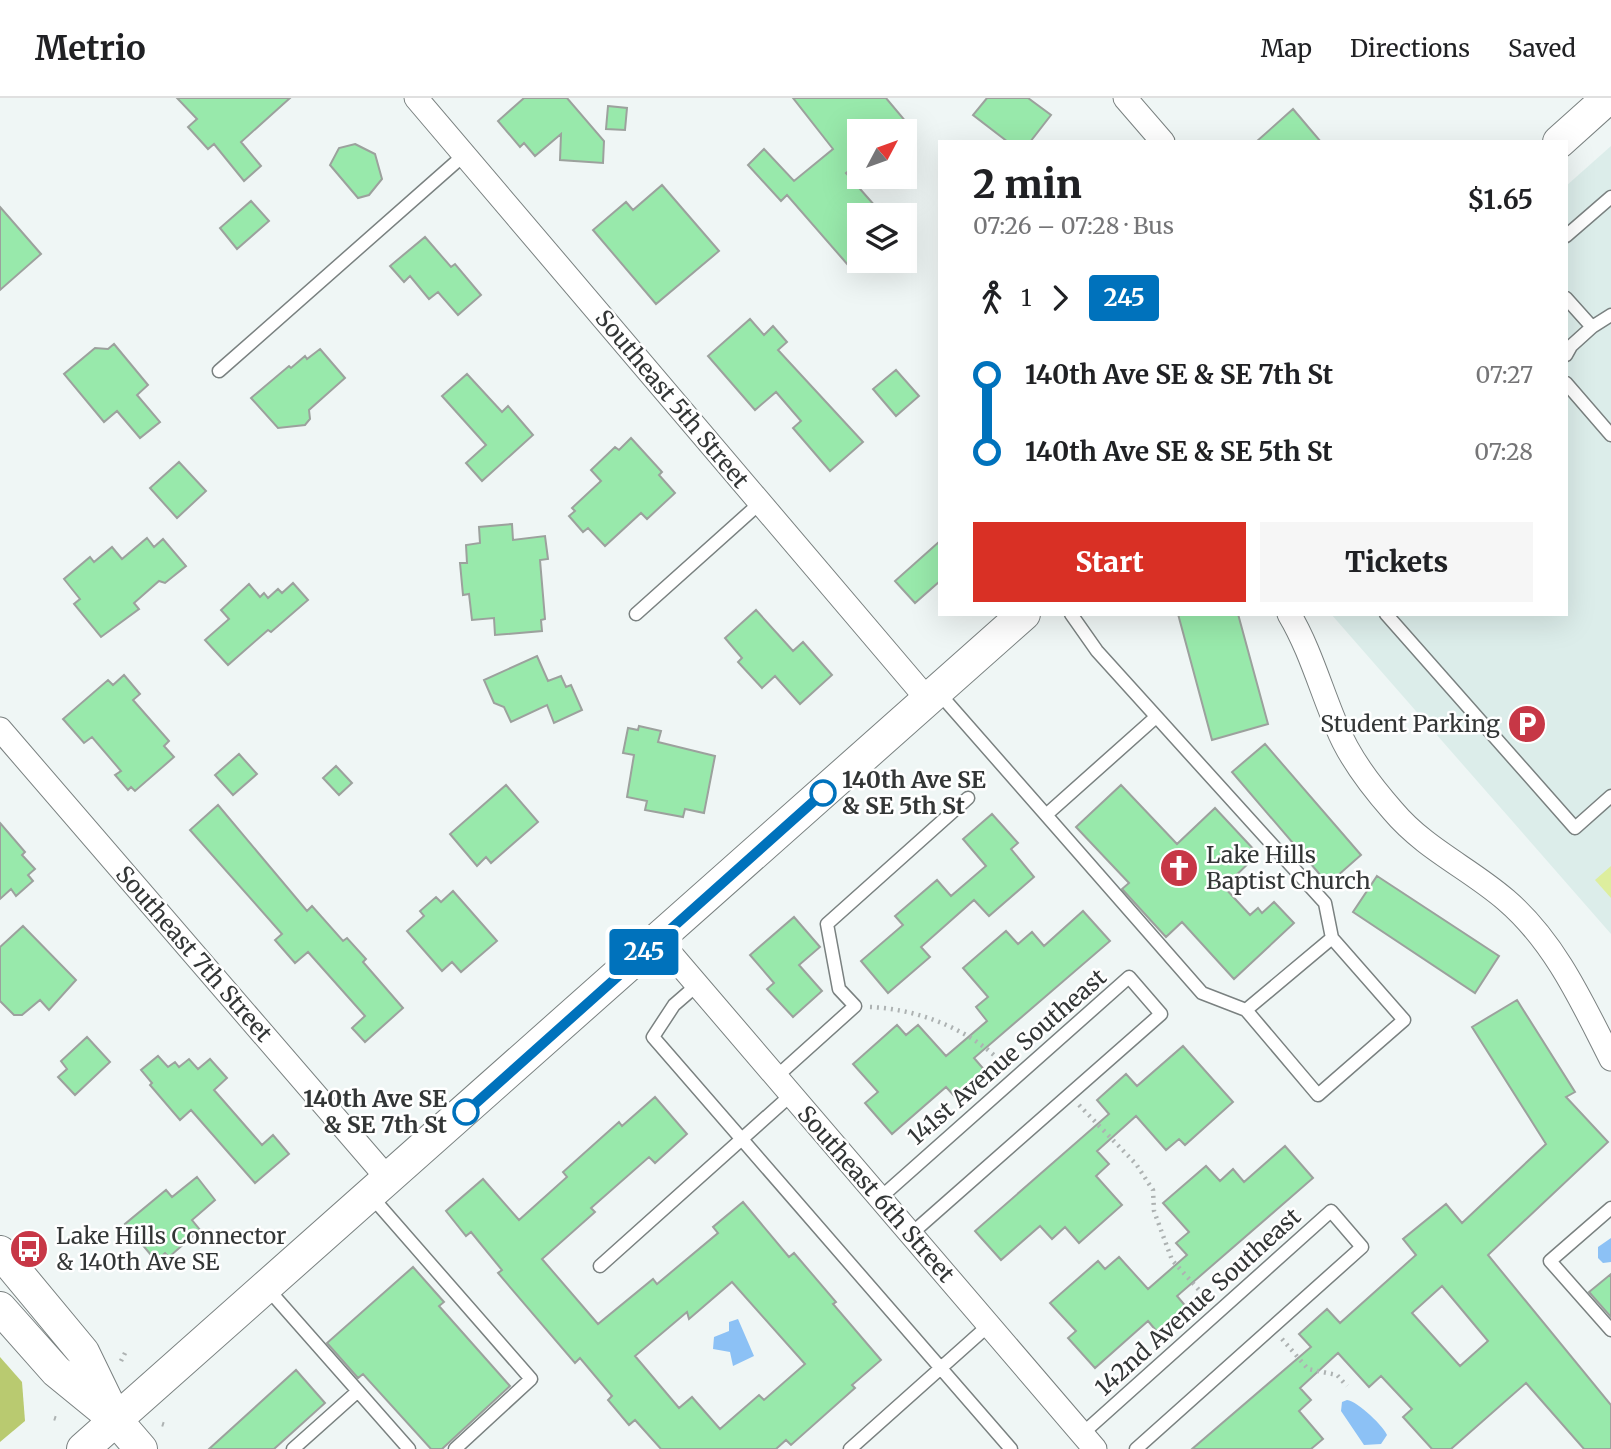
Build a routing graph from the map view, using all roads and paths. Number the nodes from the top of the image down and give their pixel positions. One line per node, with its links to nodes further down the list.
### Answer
1 (416, 98): 6 (street, Southeast 5th Street)
2 (1125, 98): 4 (street)
3 (1608, 98): 5 (street)
4 (1161, 140)
5 (1561, 140)
6 (464, 155): 13 (lane); 16 (street, Southeast 5th Street)
7 (1611, 197): 8 (lane)
8 (1568, 234)
9 (1568, 300): 11 (lane)
10 (1611, 315): 11 (lane)
11 (1592, 327): 12 (lane)
12 (1568, 351)
13 (219, 371)
14 (1568, 385): 15 (lane)
15 (1611, 435)
16 (760, 503): 17 (lane); 22 (street, Southeast 5th Street)
17 (636, 614)
18 (1022, 616): 22 (street)
19 (1072, 616): 23 (lane)
20 (1290, 616): 33 (street)
21 (1388, 616): 25 (lane)
22 (933, 695): 27 (lane); 29 (street)
23 (1156, 717): 27 (lane); 28 (lane)
24 (0, 729): 39 (street, Southeast 7th Street)
25 (1611, 796)
26 (968, 797): 31 (lane)
27 (1046, 814): 32 (lane)
28 (1332, 938): 32 (lane); 32 (lane)
29 (658, 939): 30 (street, Southeast 6th Street); 39 (street)
30 (697, 985): 34 (street, Southeast 6th Street); 38 (lane)
31 (855, 1006): 34 (lane); 35 (path)
32 (1246, 1010)
33 (1611, 1059)
34 (776, 1077): 37 (street, Southeast 6th Street)
35 (1016, 1078): 36 (lane, 141st Avenue Southeast); 40 (lane, 141st Avenue Southeast)
36 (1070, 1094): 42 (lane, 141st Avenue Southeast); 47 (path)
37 (791, 1095): 38 (lane); 40 (street, Southeast 6th Street)
38 (743, 1139): 44 (lane); 53 (lane)
39 (380, 1188): 45 (street); 62 (lane)
40 (880, 1198): 42 (street, Southeast 6th Street)
41 (1611, 1208): 50 (lane)
42 (911, 1234): 48 (street, Southeast 6th Street)
43 (0, 1252): 56 (street)
44 (600, 1266)
45 (267, 1288): 55 (lane); 56 (street)
46 (0, 1308): 56 (street)
47 (1217, 1311): 49 (lane, 142nd Avenue Southeast); 57 (lane, 142nd Avenue Southeast)
48 (989, 1325): 53 (lane); 57 (street, Southeast 6th Street)
49 (1272, 1328): 54 (path); 65 (lane, 142nd Avenue Southeast)
50 (1611, 1330)
51 (127, 1349): 52 (path)
52 (121, 1361)
53 (942, 1367): 63 (lane); 64 (lane)
54 (1347, 1386)
55 (358, 1391): 60 (lane); 61 (lane)
56 (116, 1420): 58 (street); 59 (street)
57 (1088, 1441)
58 (83, 1449)
59 (141, 1449)
60 (293, 1449)
61 (409, 1449)
62 (455, 1449)
63 (850, 1449)
64 (1011, 1449)
65 (1136, 1449)

